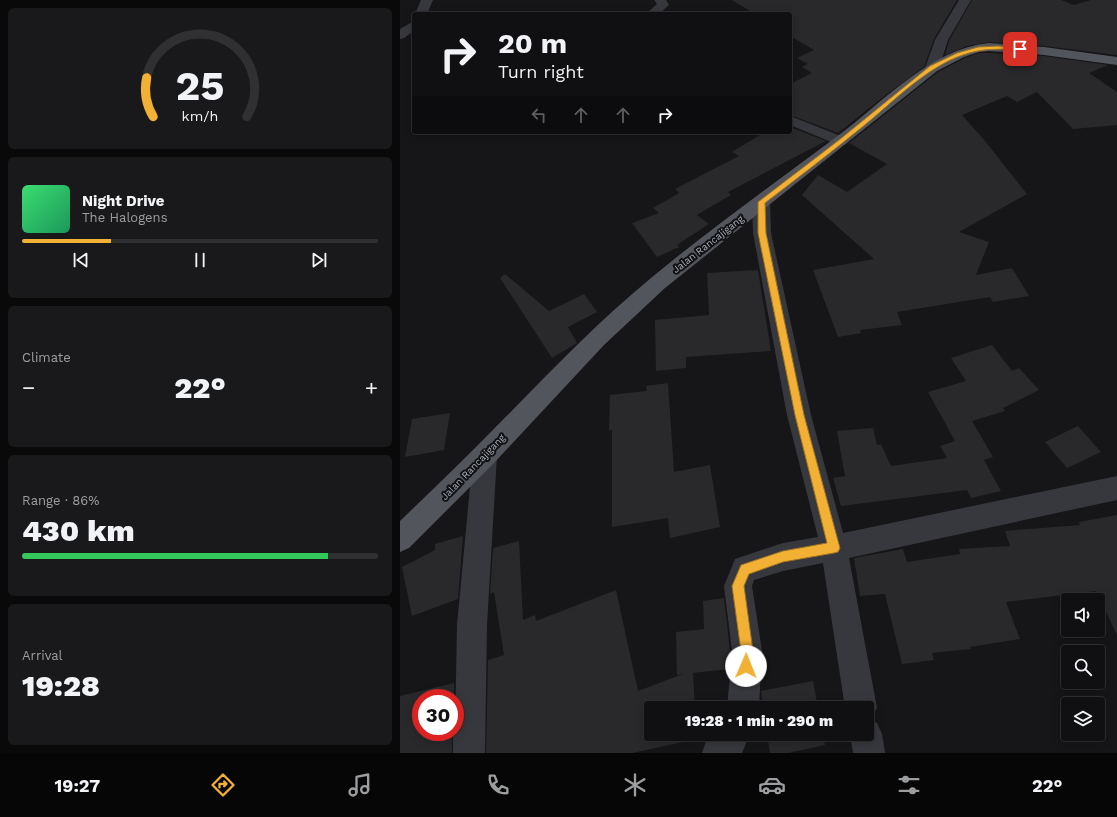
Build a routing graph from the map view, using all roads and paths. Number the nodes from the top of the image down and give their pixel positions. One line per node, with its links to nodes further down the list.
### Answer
1 (427, 0): 4 (street)
2 (660, 0): 5 (street)
3 (965, 0): 9 (street)
4 (422, 12)
5 (654, 12)
6 (412, 26): 7 (street)
7 (400, 35)
8 (1117, 61): 9 (main road, Jalan Rancajigang)
9 (932, 68): 11 (main road, Jalan Rancajigang)
10 (792, 121): 11 (street)
11 (841, 142): 12 (main road, Jalan Rancajigang)
12 (762, 202): 13 (main road, Jalan Rancajigang); 16 (street)
13 (485, 455): 15 (main road, Jalan Rancajigang); 21 (street)
14 (1117, 488): 16 (street)
15 (400, 539)
16 (834, 548): 17 (street); 18 (street)
17 (743, 701)
18 (860, 701)
19 (731, 741): 22 (street)
20 (867, 741): 23 (street)
21 (469, 753)
22 (718, 753)
23 (869, 753)

